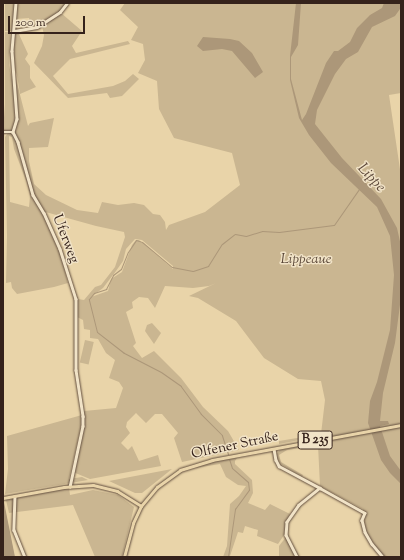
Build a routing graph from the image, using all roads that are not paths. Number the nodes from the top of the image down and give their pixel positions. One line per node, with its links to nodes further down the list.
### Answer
1 (16, 3): 3 (street)
2 (67, 3): 3 (street)
3 (14, 31): 5 (street)
4 (3, 132): 5 (street)
5 (13, 132): 8 (street, Uferweg)
6 (401, 424): 7 (main road, Olfener Straße / B 235)
7 (274, 449): 9 (street); 12 (main road, Olfener Straße / B 235)
8 (70, 487): 10 (main road); 12 (main road)
9 (320, 488): 15 (street); 16 (street)
10 (15, 496): 11 (main road); 13 (street)
11 (3, 498)
12 (141, 506): 14 (main road, Olfener Straße)
13 (25, 557)
14 (124, 557)
15 (296, 557)
16 (383, 557)

